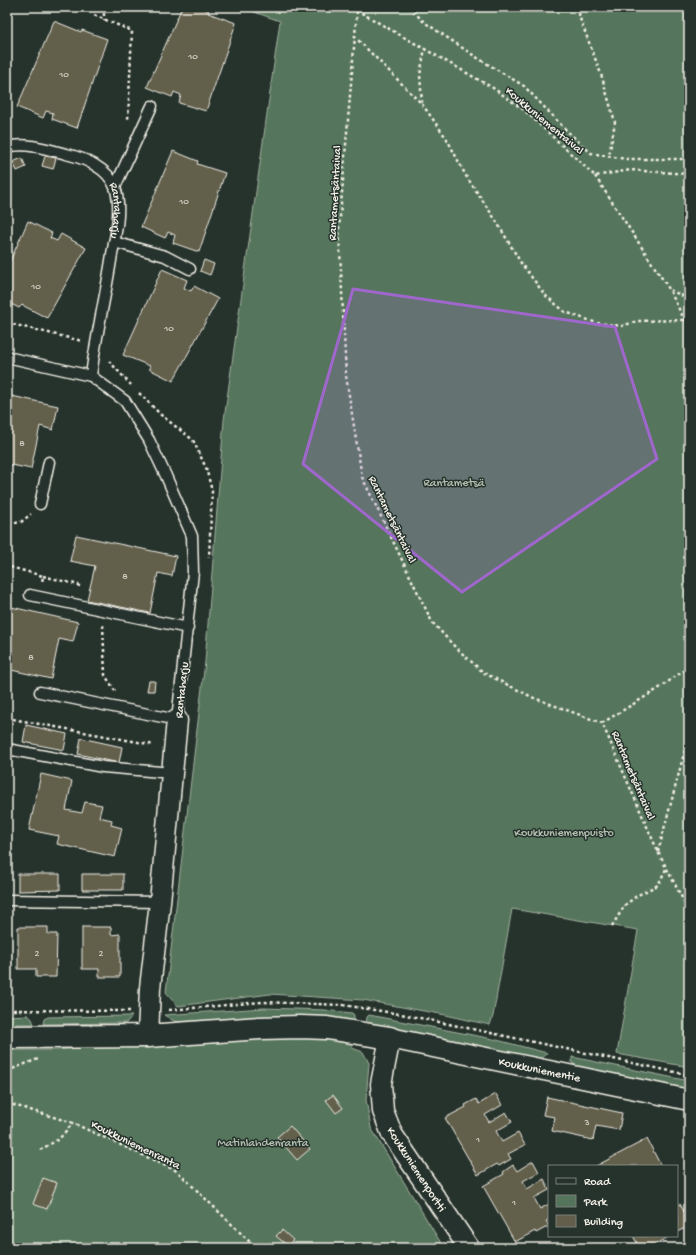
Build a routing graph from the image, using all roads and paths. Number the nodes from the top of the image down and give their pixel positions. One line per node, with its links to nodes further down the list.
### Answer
1 (104, 7): 8 (path)
2 (351, 7): 6 (path, Koukkuniementaival)
3 (371, 7): 6 (path)
4 (408, 7): 15 (path)
5 (580, 7): 15 (path)
6 (356, 11): 9 (path, Rantametsäntaival); 10 (path, Koukkuniementaival)
7 (94, 16): 8 (path)
8 (104, 20): 13 (path)
9 (354, 36): 11 (path); 41 (path, Rantametsäntaival)
10 (426, 48): 11 (path); 18 (path, Koukkuniementaival)
11 (422, 104): 24 (path)
12 (152, 106): 19 (lane)
13 (128, 125)
14 (7, 147): 19 (lane, Rantaharju)
15 (609, 156): 16 (path)
16 (689, 159)
17 (689, 174): 18 (path)
18 (595, 176): 22 (path, Koukkuniementaival)
19 (115, 187): 20 (lane, Rantaharju)
20 (114, 242): 21 (lane); 27 (lane, Rantaharju)
21 (190, 269)
22 (669, 289): 23 (path); 24 (path, Koukkuniementaival)
23 (689, 299)
24 (685, 320): 25 (path, Koukkuniementaival)
25 (689, 329)
26 (7, 357): 27 (lane, Rantaharju)
27 (91, 376): 35 (lane, Rantaharju)
28 (49, 462): 29 (lane)
29 (40, 504): 30 (path)
30 (8, 524): 31 (path)
31 (7, 538)
32 (7, 562): 33 (path)
33 (34, 596): 34 (lane)
34 (104, 611): 35 (lane); 38 (path)
35 (188, 628): 40 (lane, Rantaharju)
36 (689, 667): 41 (path)
37 (40, 692): 38 (lane)
38 (121, 709): 40 (lane)
39 (7, 718): 44 (path)
40 (177, 720): 44 (street, Rantaharju)
41 (602, 723): 46 (path, Rantametsäntaival)
42 (689, 735): 46 (path)
43 (7, 749): 45 (lane)
44 (175, 749): 45 (street, Rantaharju)
45 (172, 773): 49 (street, Rantaharju)
46 (658, 852): 47 (path, Rantametsäntaival)
47 (667, 868): 50 (path, Rantametsäntaival); 51 (path)
48 (7, 900): 49 (lane)
49 (160, 902): 53 (street, Rantaharju)
50 (689, 911)
51 (612, 926)
52 (7, 1010): 53 (path)
53 (149, 1011): 54 (street, Rantaharju)
54 (148, 1036): 55 (street); 56 (street)
55 (7, 1037)
56 (390, 1038): 57 (street, Koukkuniementie); 62 (street, Koukkuniemenportti)
57 (689, 1100)
58 (7, 1103): 59 (path, Koukkuniemenranta)
59 (73, 1123): 60 (path); 61 (path, Koukkuniemenranta)
60 (40, 1150)
61 (256, 1248)
62 (469, 1248)

